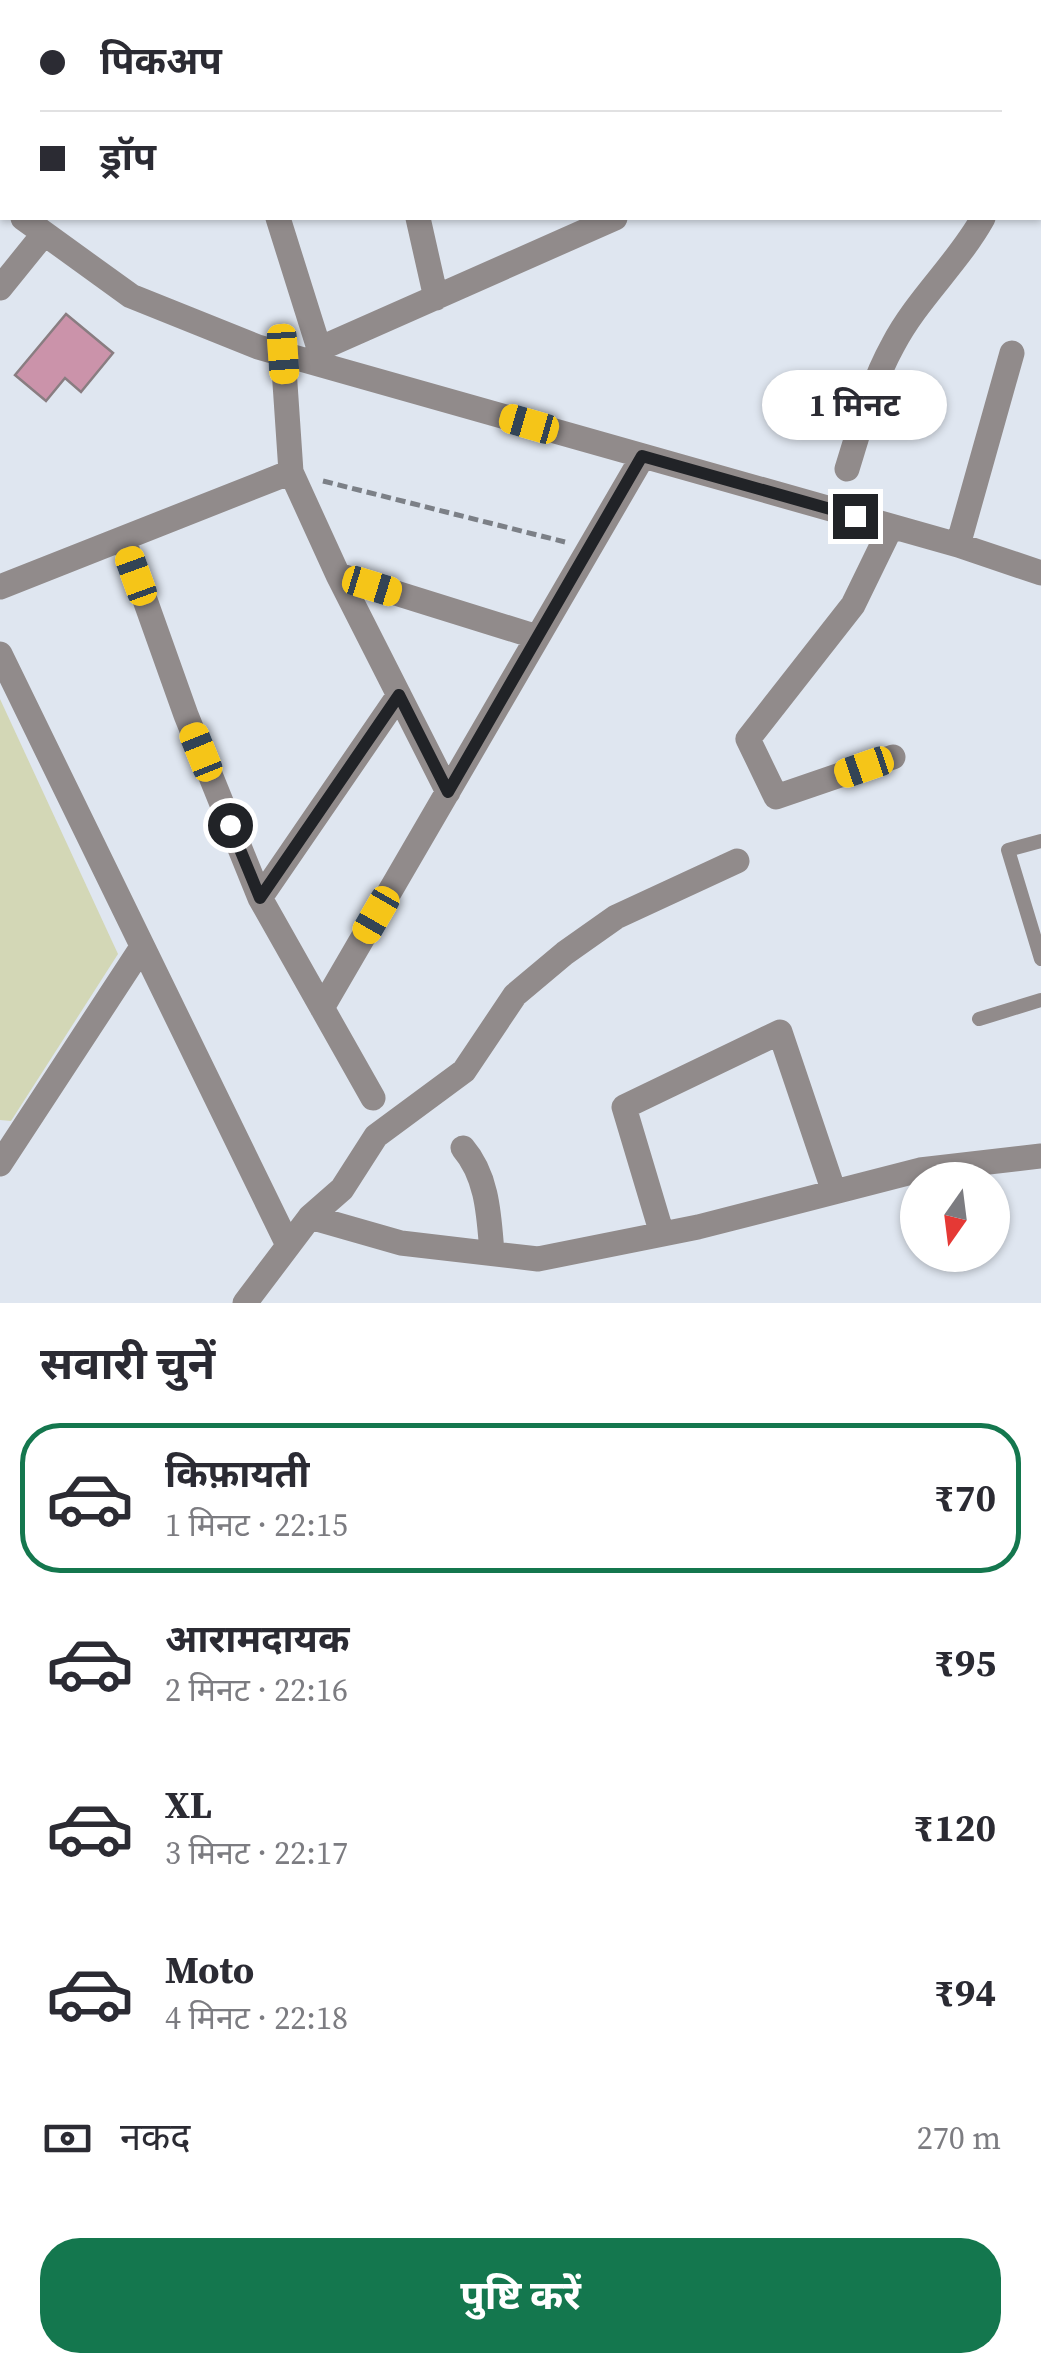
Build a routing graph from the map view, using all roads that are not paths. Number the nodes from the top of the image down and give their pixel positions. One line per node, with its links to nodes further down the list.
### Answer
1 (279, 220): 10 (street)
2 (418, 220): 7 (street)
3 (604, 220): 7 (street)
4 (982, 220): 12 (street)
5 (33, 226): 6 (street); 9 (street)
6 (0, 288)
7 (436, 298): 10 (street)
8 (1012, 353): 16 (street)
9 (283, 354): 10 (street); 13 (street)
10 (322, 357): 11 (street)
11 (642, 456): 14 (street); 20 (street)
12 (847, 469)
13 (292, 472): 15 (street); 18 (street)
14 (890, 527): 16 (street); 23 (street)
15 (124, 542): 19 (street); 27 (street)
16 (958, 545): 17 (street)
17 (1041, 574)
18 (338, 575): 20 (street); 22 (street)
19 (0, 588)
20 (537, 637): 24 (street)
21 (1, 657): 28 (street)
22 (399, 695): 24 (street); 27 (street)
23 (893, 758)
24 (448, 792): 31 (street)
25 (1041, 841): 29 (lane)
26 (737, 861): 38 (street)
27 (260, 898): 31 (street)
28 (142, 947): 36 (street); 40 (street)
29 (1041, 959)
30 (1041, 1000): 32 (lane)
31 (322, 1008): 33 (street)
32 (979, 1019)
33 (373, 1098)
34 (463, 1148): 41 (street)
35 (1041, 1156): 37 (street)
36 (0, 1164)
37 (834, 1192): 39 (street); 39 (street)
38 (310, 1217): 40 (street); 41 (street)
39 (662, 1234): 41 (street)
40 (288, 1245): 42 (street)
41 (492, 1253)
42 (245, 1303)

